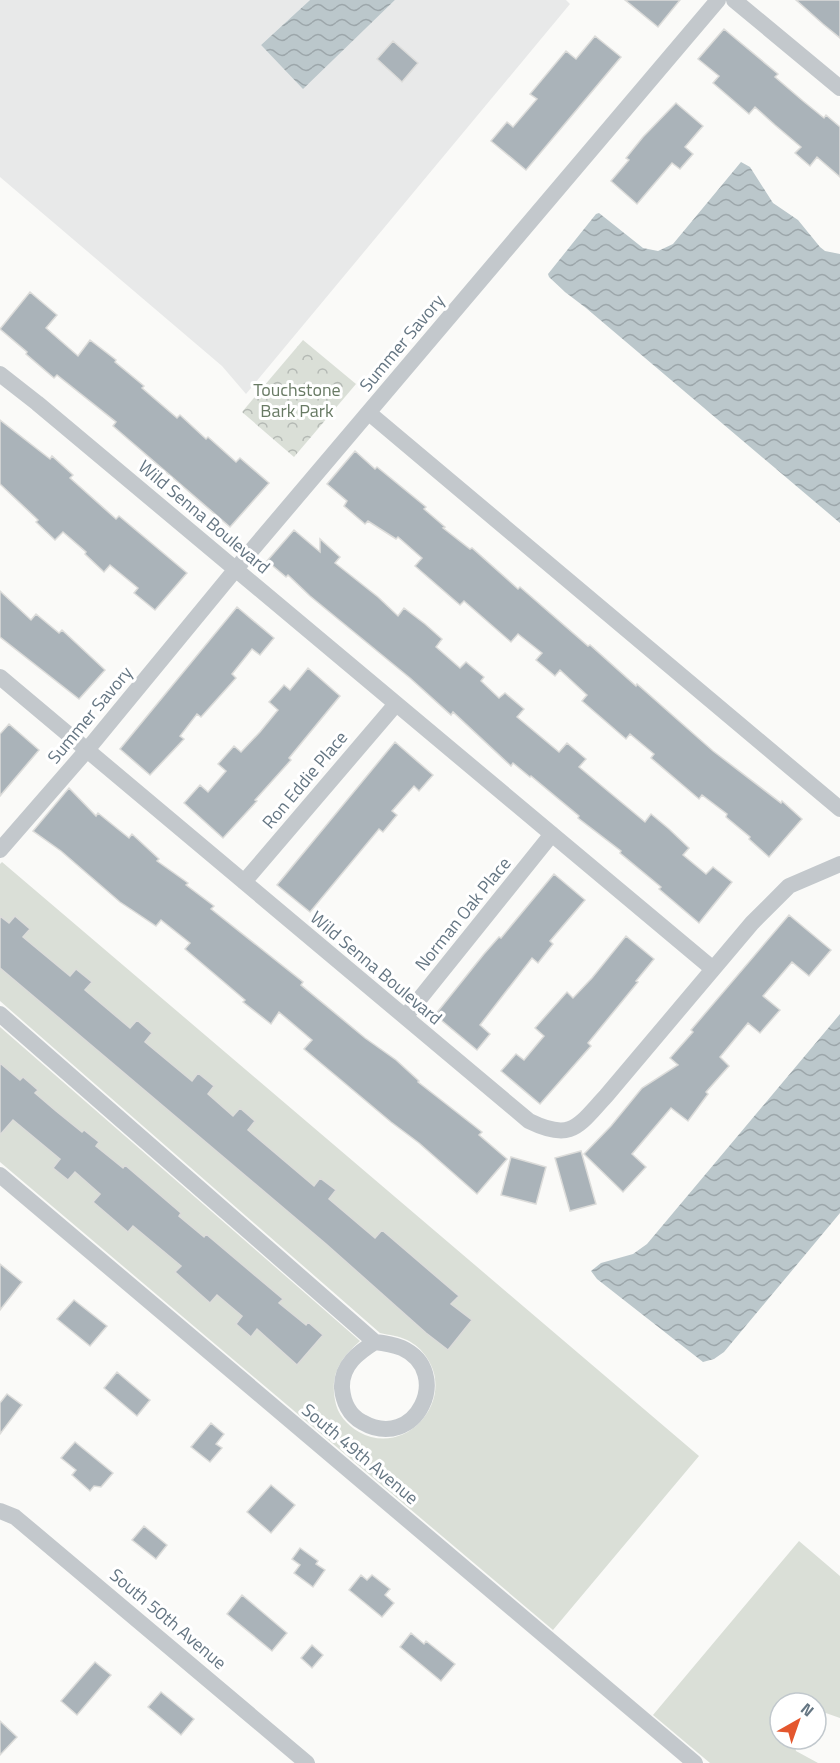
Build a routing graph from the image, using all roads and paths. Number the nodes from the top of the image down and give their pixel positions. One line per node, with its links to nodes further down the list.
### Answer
1 (718, 0): 5 (street, Summer Savory)
2 (734, 0): 3 (street)
3 (840, 88)
4 (0, 374): 6 (street, Wild Senna Boulevard)
5 (369, 413): 6 (street, Summer Savory); 10 (street)
6 (236, 569): 8 (street, Wild Senna Boulevard); 9 (street, Summer Savory)
7 (0, 677): 9 (street, Wild Senna Boulevard)
8 (396, 704): 11 (street, Wild Senna Boulevard); 14 (street, Ron Eddie Place)
9 (87, 750): 12 (street, Summer Savory); 14 (street, Wild Senna Boulevard)
10 (840, 809)
11 (552, 834): 15 (street, Wild Senna Boulevard); 17 (street, Norman Oak Place)
12 (0, 850)
13 (840, 864): 15 (street, Wild Senna Boulevard)
14 (244, 882): 17 (street, Wild Senna Boulevard)
15 (713, 969): 17 (street, Wild Senna Boulevard)
16 (0, 1014): 19 (street)
17 (405, 1017)
18 (0, 1175): 22 (street, South 49th Avenue)
19 (375, 1342): 19 (street)
20 (0, 1511): 21 (street, South 50th Avenue)
21 (307, 1763)
22 (695, 1763)

